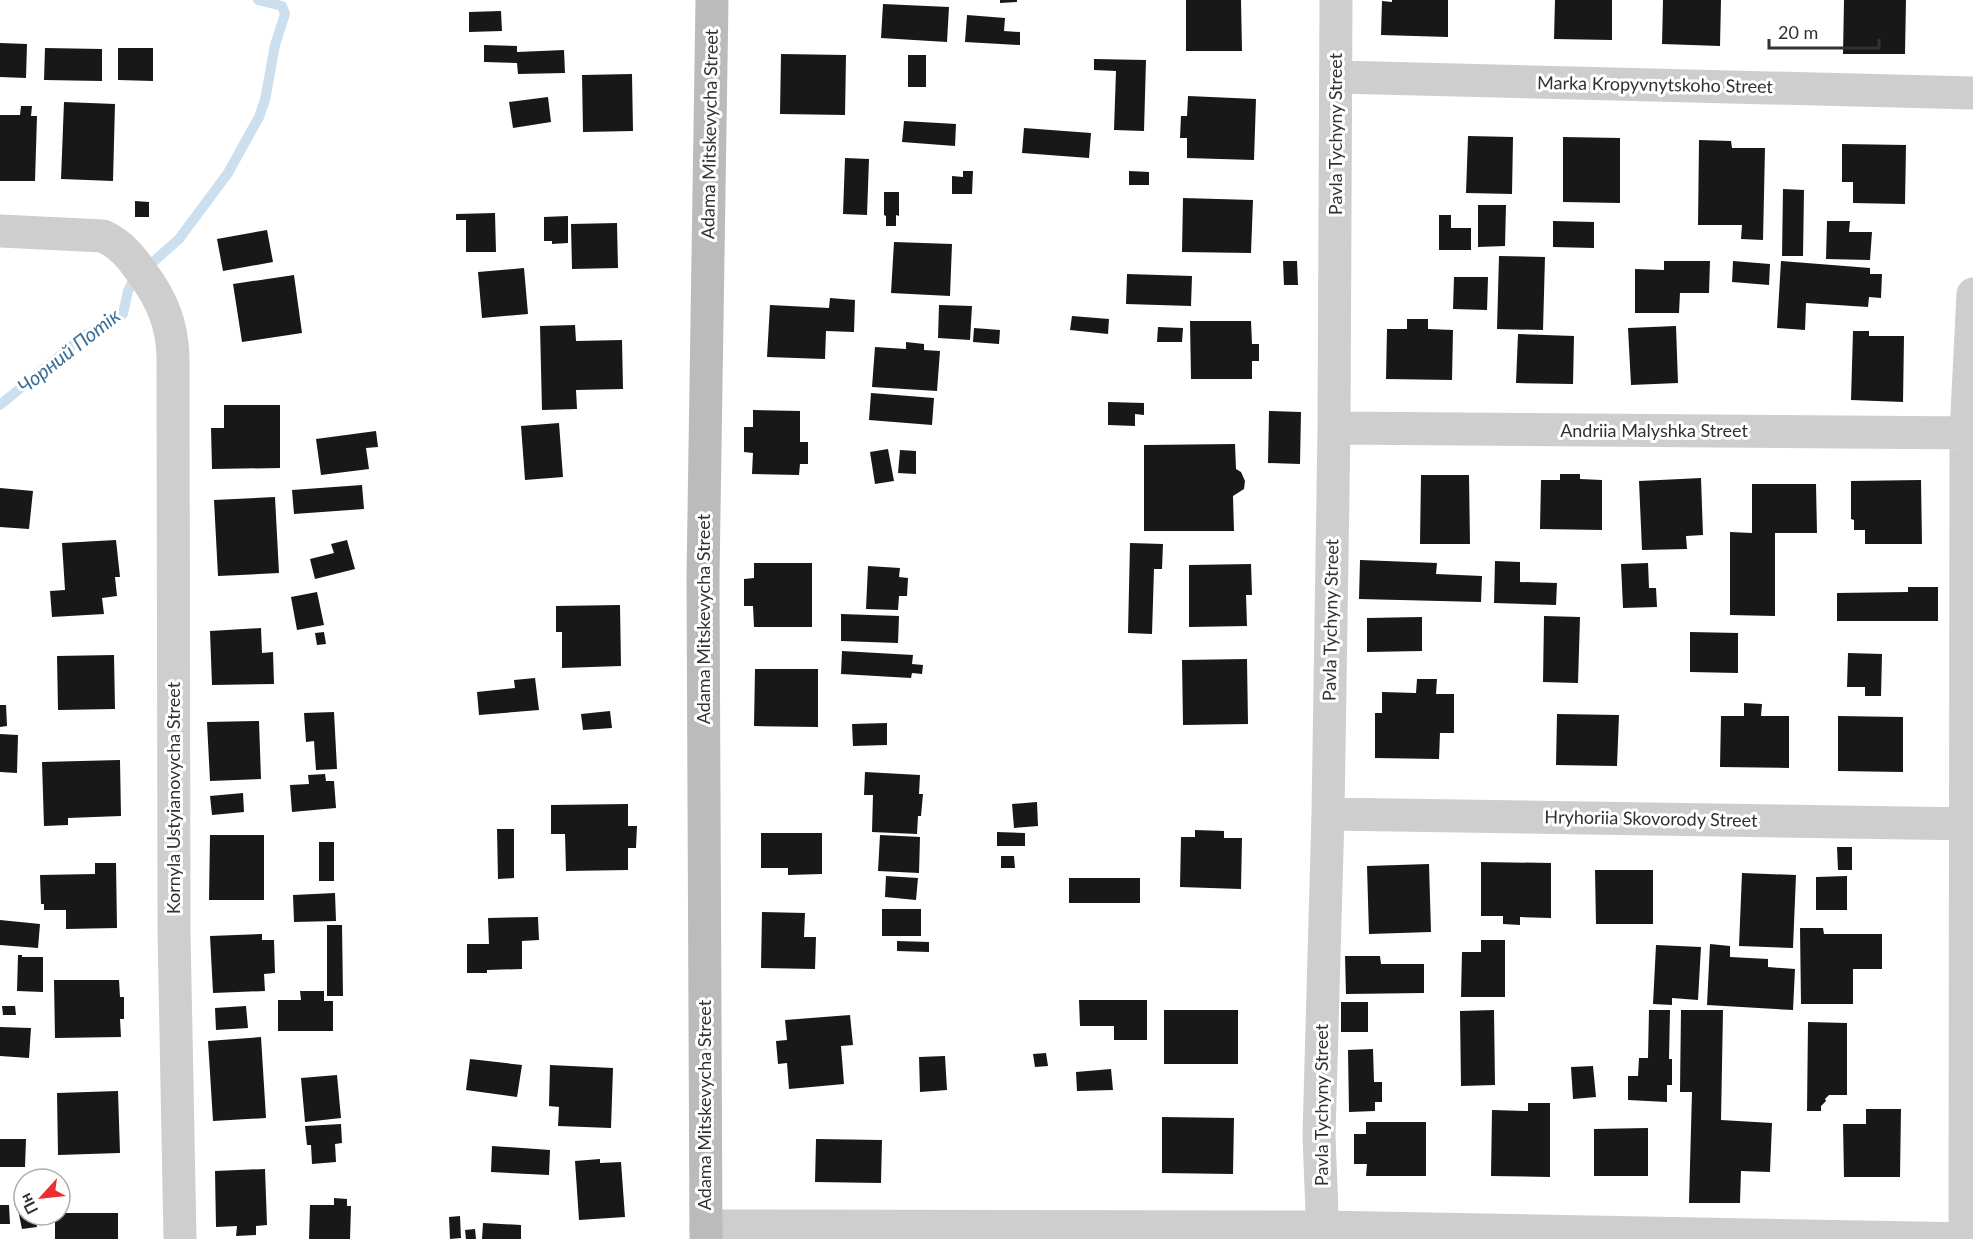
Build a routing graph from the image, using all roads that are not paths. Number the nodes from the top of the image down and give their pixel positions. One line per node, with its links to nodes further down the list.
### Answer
1 (712, 0): 11 (street, Adama Mitskevycha Street)
2 (1336, 0): 3 (street, Pavla Tychyny Street)
3 (1337, 77): 4 (street, Marka Kropyvnytskoho Street); 7 (street, Pavla Tychyny Street)
4 (1973, 93)
5 (0, 231): 14 (street, Kornyla Ustyianovycha Street)
6 (1973, 294): 8 (street)
7 (1334, 428): 8 (street, Andriia Malyshka Street); 9 (street, Pavla Tychyny Street)
8 (1970, 433): 10 (street)
9 (1329, 814): 10 (street, Hryhoriia Skovorody Street); 12 (street, Pavla Tychyny Street)
10 (1970, 824): 15 (street)
11 (706, 1233): 12 (street)
12 (1323, 1233): 13 (street)
13 (1746, 1237): 15 (street)
14 (180, 1239)
15 (1965, 1239): 16 (street)
16 (1973, 1239)

